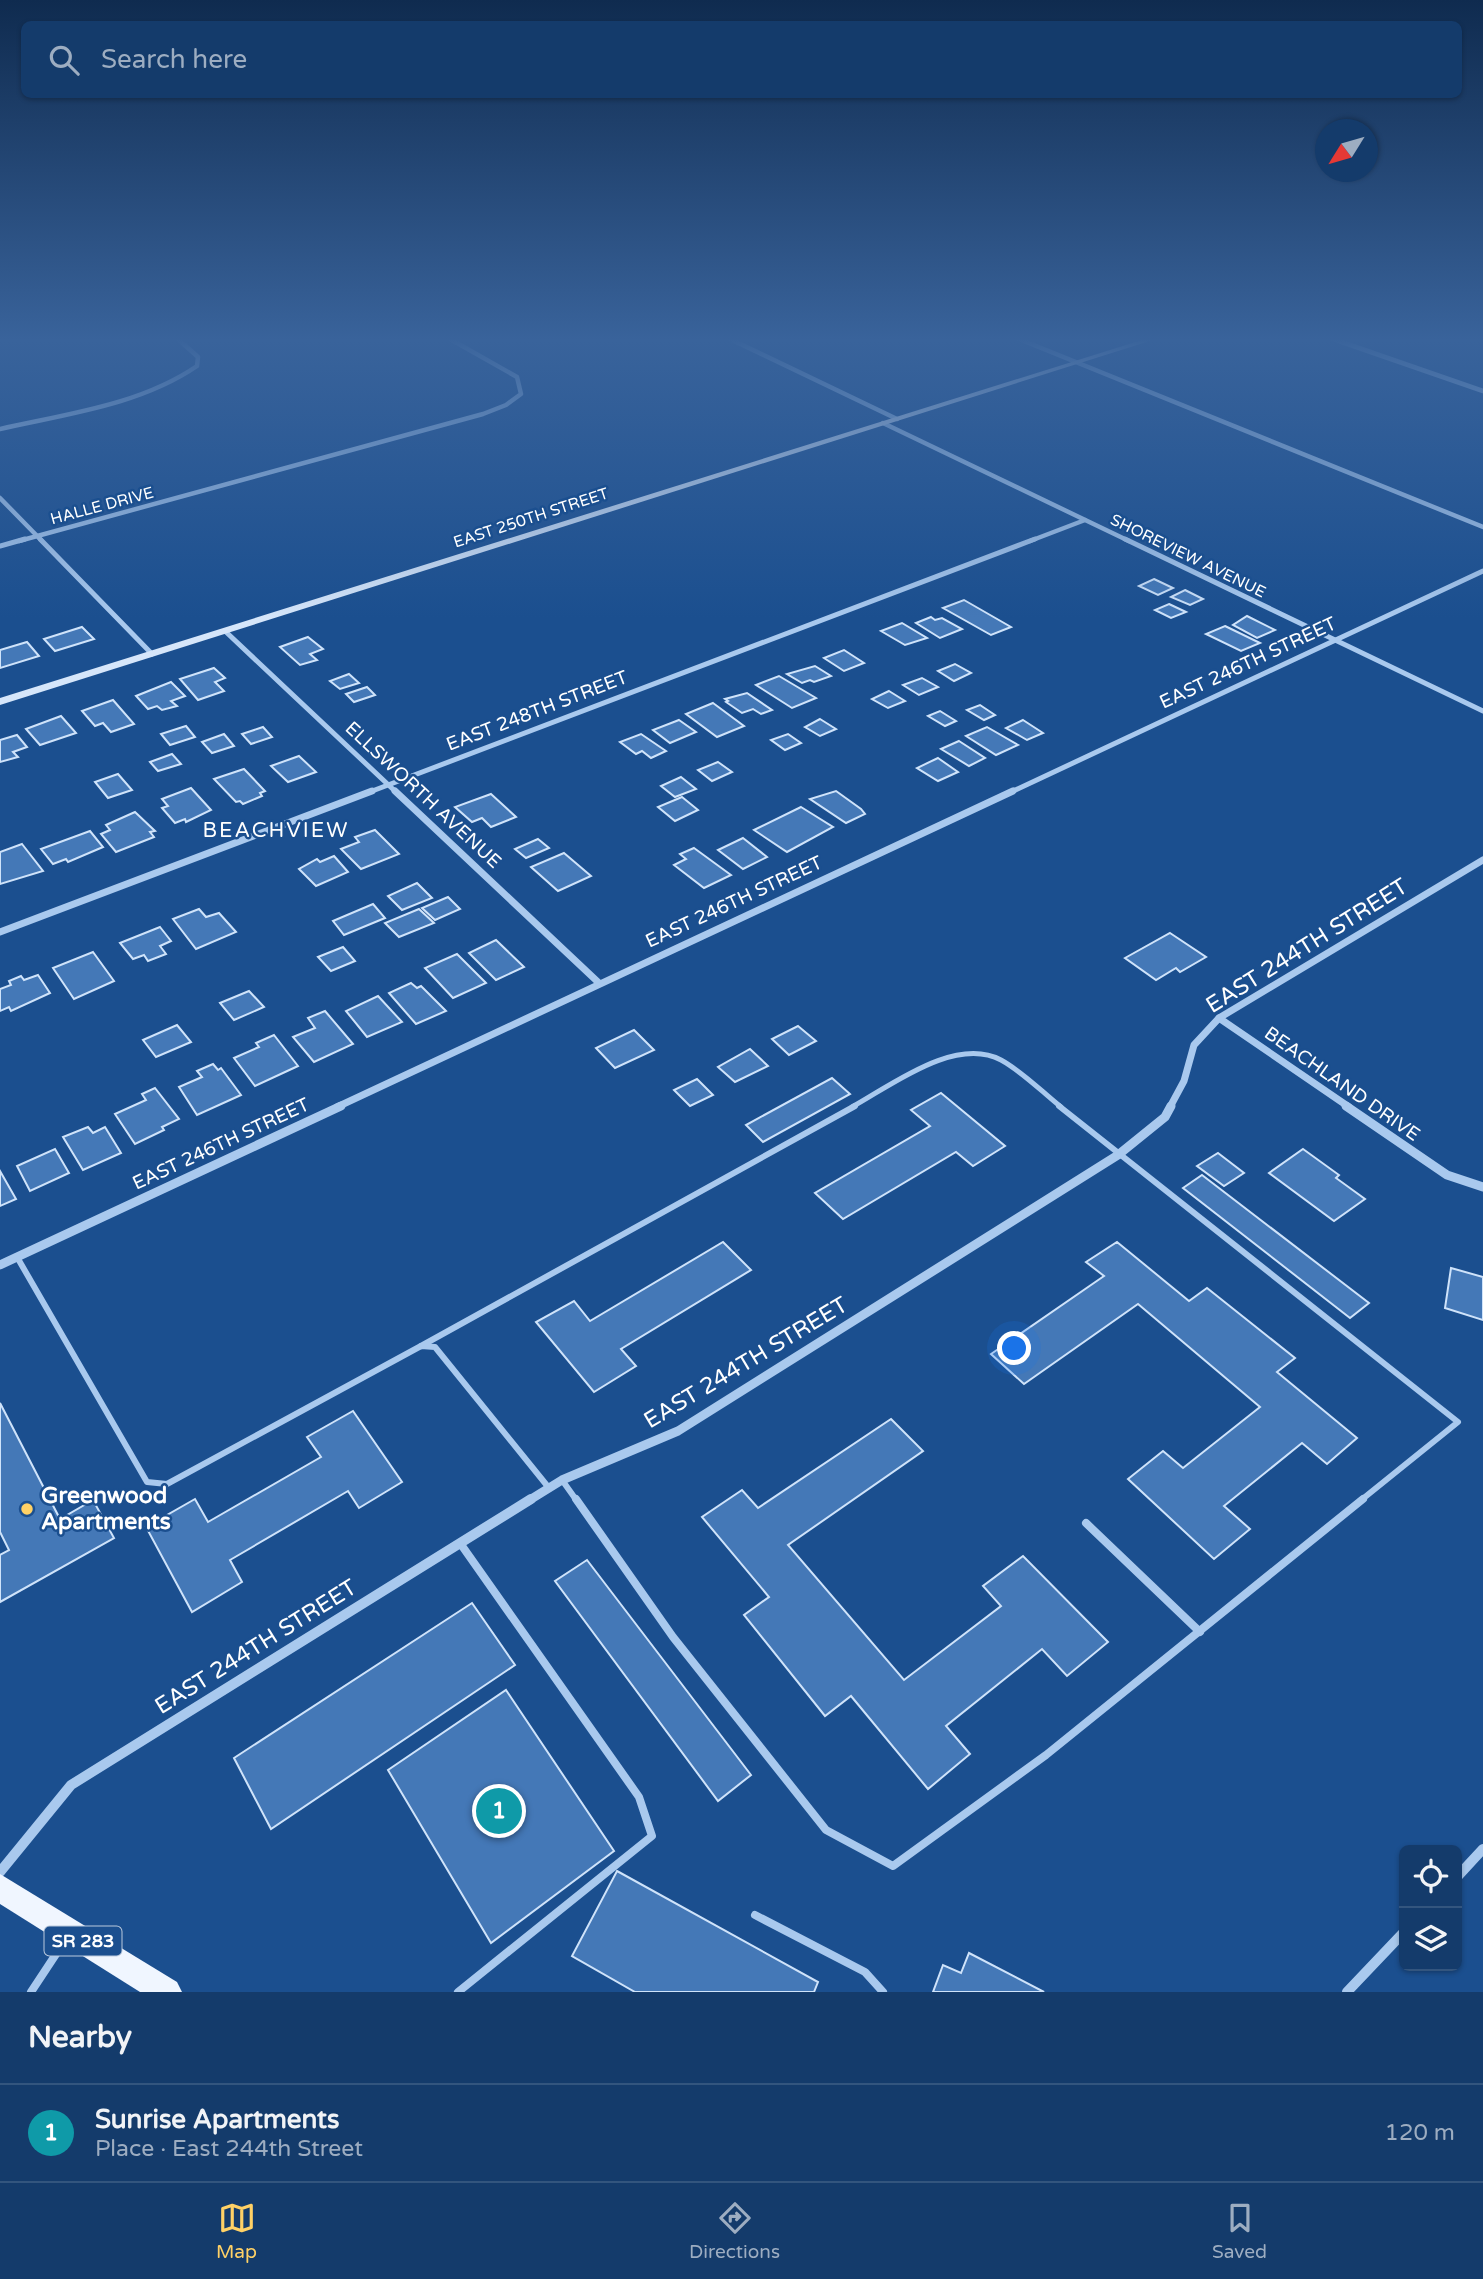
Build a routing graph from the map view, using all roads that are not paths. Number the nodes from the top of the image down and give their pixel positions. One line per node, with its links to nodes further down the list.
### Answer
1 (417, 432): 8 (street, HALLE DRIVE)
2 (855, 432): 11 (street, EAST 250TH STREET)
3 (902, 432): 6 (street, SHOREVIEW AVENUE)
4 (1249, 432): 7 (street)
5 (0, 498): 8 (street)
6 (1085, 520): 12 (street, SHOREVIEW AVENUE); 16 (street, EAST 248TH STREET)
7 (1483, 527)
8 (37, 536): 9 (street, HALLE DRIVE); 13 (street)
9 (0, 546)
10 (1483, 570): 12 (street, EAST 246TH STREET)
11 (225, 631): 13 (street, EAST 250TH STREET); 16 (street, ELLSWORTH AVENUE)
12 (1335, 640): 15 (street, SHOREVIEW AVENUE); 19 (street, EAST 246TH STREET)
13 (152, 654): 14 (street, EAST 250TH STREET)
14 (0, 702)
15 (1483, 711)
16 (388, 784): 18 (street, EAST 248TH STREET); 19 (street, ELLSWORTH AVENUE)
17 (1483, 860): 20 (street, EAST 244TH STREET)
18 (0, 932)
19 (599, 983): 23 (street, EAST 246TH STREET)
20 (1219, 1018): 21 (street, EAST 244TH STREET); 22 (street, BEACHLAND DRIVE)
21 (1118, 1155): 25 (lane); 26 (street, EAST 244TH STREET); 30 (lane)
22 (1483, 1187)
23 (18, 1257): 24 (street, EAST 246TH STREET); 25 (lane)
24 (0, 1265)
25 (421, 1346): 27 (lane)
26 (562, 1480): 27 (street, EAST 244TH STREET); 30 (lane)
27 (550, 1488): 29 (street, EAST 244TH STREET)
28 (1086, 1523): 30 (lane)
29 (460, 1543): 32 (street, EAST 244TH STREET); 40 (lane)
30 (1200, 1632)
31 (1483, 1849): 33 (street)
32 (0, 1872)
33 (1462, 1872)
34 (0, 1888): 36 (main road, SR 283)
35 (755, 1915): 41 (lane)
36 (71, 1933): 38 (lane); 39 (main road, SR 283)
37 (1399, 1937): 42 (street)
38 (31, 1992)
39 (167, 1992)
40 (458, 1992)
41 (883, 1992)
42 (1348, 1992)

